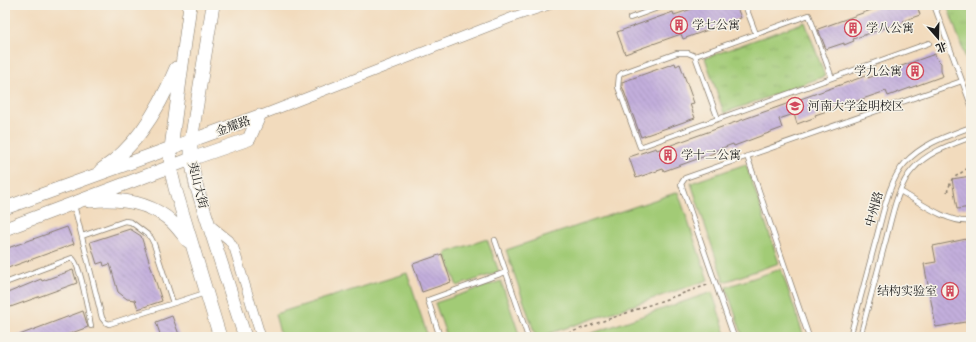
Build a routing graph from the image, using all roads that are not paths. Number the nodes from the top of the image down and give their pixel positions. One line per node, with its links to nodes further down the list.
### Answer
1 (190, 5): 10 (main road, 夷山大街)
2 (213, 5): 19 (main road, 夷山大街)
3 (549, 5): 15 (street)
4 (666, 5): 7 (lane)
5 (745, 5): 8 (lane)
6 (934, 5): 13 (lane)
7 (630, 18)
8 (756, 34): 11 (lane); 12 (lane)
9 (929, 44): 12 (lane)
10 (184, 50): 20 (main road, 夷山大街); 24 (main road)
11 (696, 56): 16 (lane); 16 (lane)
12 (832, 78): 16 (lane)
13 (962, 81): 14 (lane); 21 (lane)
14 (971, 105)
15 (260, 116): 19 (main road, 金耀路); 22 (main road, 金耀路)
16 (718, 119)
17 (971, 127): 46 (lane, 中州路)
18 (971, 138): 25 (lane, 中州路)
19 (191, 141): 20 (main road, 金耀路); 22 (main road, 夷山大街)
20 (171, 148): 23 (main road, 夷山大街); 24 (main road, 金耀路)
21 (747, 156): 44 (lane); 45 (lane)
22 (191, 159): 23 (main road, 金耀路); 29 (main road, 夷山大街)
23 (170, 167): 26 (main road, 金耀路); 33 (main road, 夷山大街)
24 (86, 180): 27 (main road, 金耀路)
25 (900, 191): 28 (lane); 47 (lane, 中州路)
26 (76, 203): 30 (main road, 金耀路); 31 (lane); 33 (main road)
27 (5, 208)
28 (971, 221)
29 (208, 224): 40 (main road, 夷山大街); 41 (street)
30 (5, 229)
31 (82, 236): 37 (lane); 37 (lane)
32 (495, 240): 34 (lane)
33 (193, 247): 36 (main road, 夷山大街)
34 (506, 272): 42 (lane); 43 (lane)
35 (5, 282): 38 (lane)
36 (207, 292): 37 (lane); 39 (main road, 夷山大街)
37 (173, 303)
38 (91, 326)
39 (220, 337)
40 (245, 337)
41 (261, 337)
42 (440, 337)
43 (528, 337)
44 (734, 337)
45 (809, 337)
46 (850, 337)
47 (860, 337)

